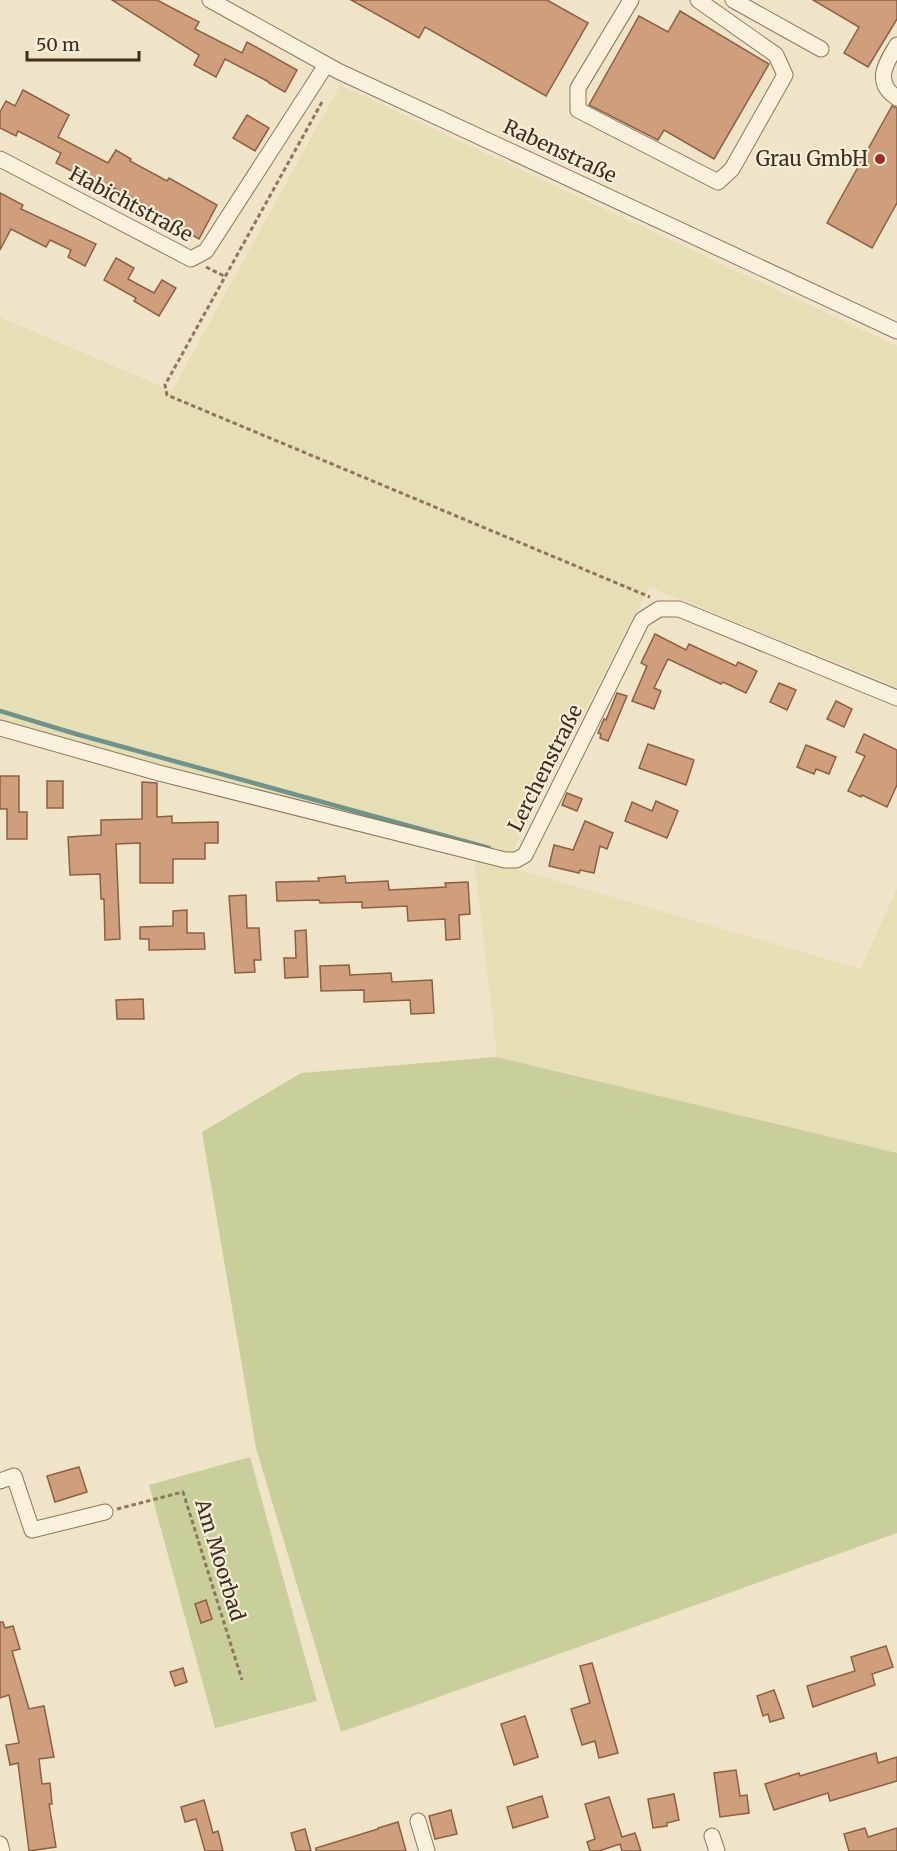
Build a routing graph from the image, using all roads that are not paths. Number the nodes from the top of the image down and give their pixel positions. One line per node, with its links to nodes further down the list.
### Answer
1 (210, 0): 7 (street, Rabenstraße)
2 (631, 0): 3 (street)
3 (698, 0)
4 (733, 0): 6 (street)
5 (897, 45): 8 (street)
6 (821, 49)
7 (326, 65): 9 (street, Habichtstraße); 10 (street, Rabenstraße)
8 (897, 98)
9 (0, 159)
10 (897, 331)
11 (897, 698): 12 (street, Lerchenstraße)
12 (0, 728)
13 (0, 1481): 14 (street)
14 (105, 1512)
15 (418, 1821): 19 (street)
16 (712, 1836): 20 (street)
17 (0, 1844): 18 (street)
18 (2, 1851)
19 (427, 1851)
20 (717, 1851)

